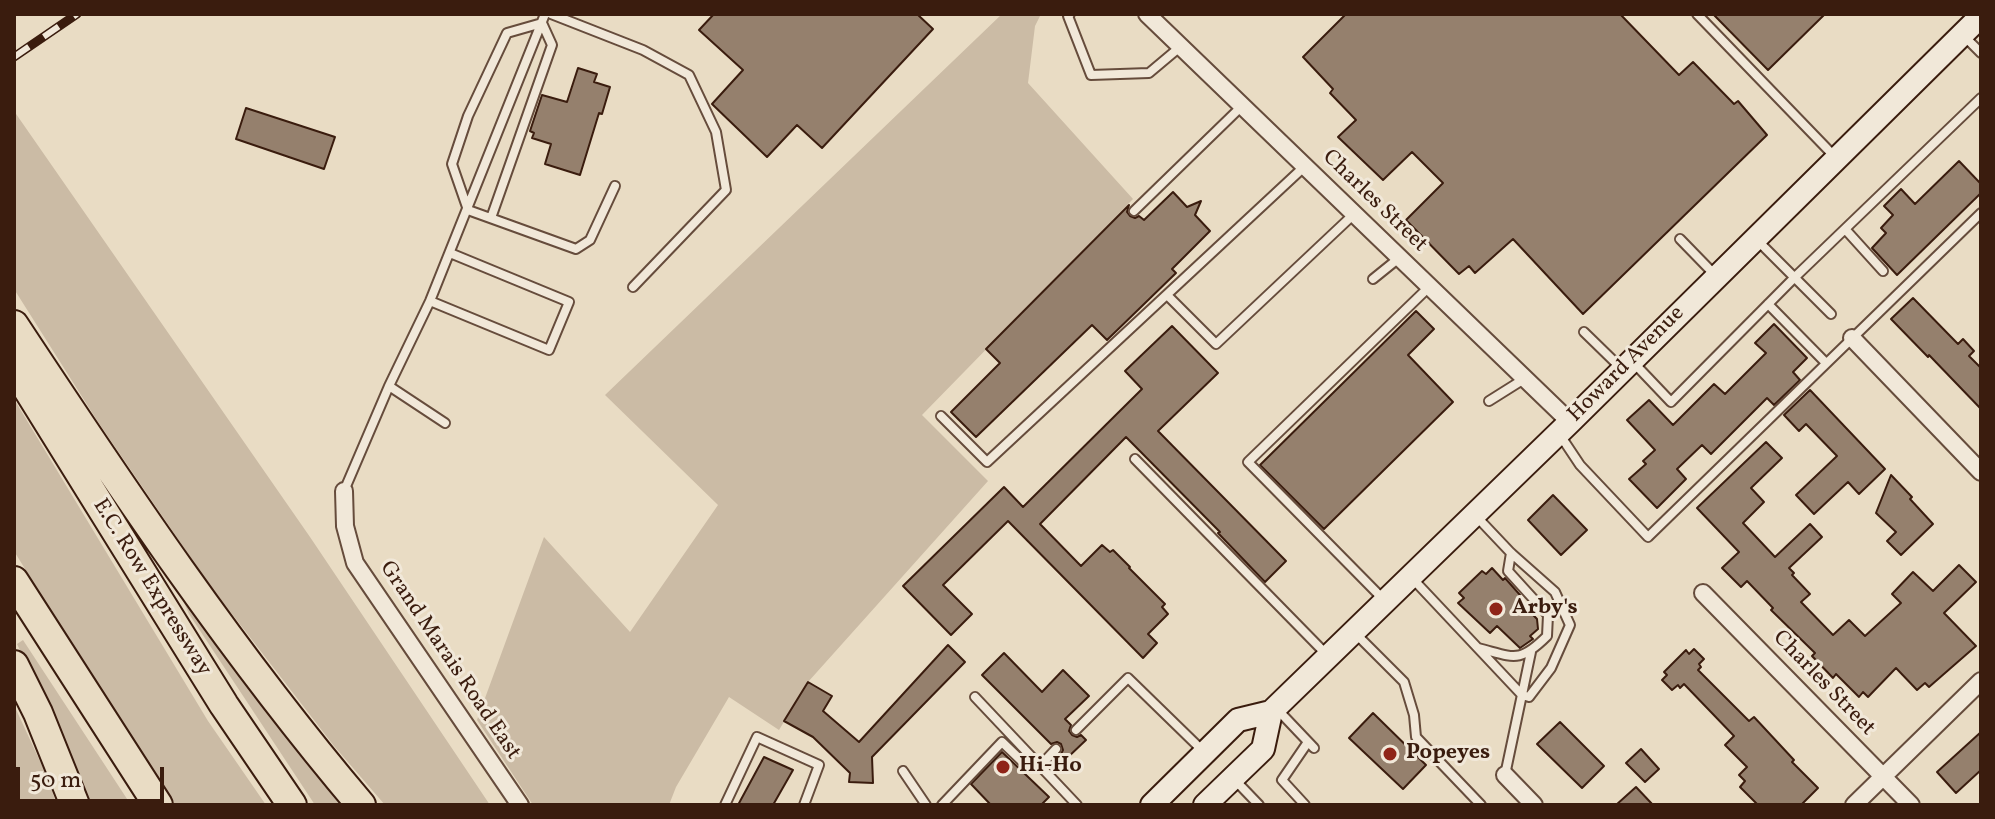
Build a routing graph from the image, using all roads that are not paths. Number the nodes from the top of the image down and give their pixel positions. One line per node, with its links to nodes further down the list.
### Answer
1 (1070, 14): 6 (lane)
2 (1147, 14): 6 (street, Charles Street)
3 (1697, 14): 10 (lane)
4 (546, 17): 13 (lane); 13 (lane); 17 (lane); 27 (lane)
5 (1971, 22): 7 (lane); 10 (main road, Howard Avenue)
6 (1181, 47): 9 (street, Charles Street)
7 (1981, 53)
8 (1981, 98): 18 (lane)
9 (1243, 106): 11 (street, Charles Street); 14 (lane)
10 (1836, 159): 20 (main road, Howard Avenue)
11 (1305, 166): 16 (street, Charles Street); 29 (lane)
12 (615, 186): 17 (lane)
13 (468, 210): 17 (lane); 21 (lane)
14 (1134, 211)
15 (1981, 213): 35 (lane)
16 (1355, 214): 22 (street, Charles Street); 29 (lane)
17 (491, 218)
18 (1845, 229): 23 (lane); 25 (lane)
19 (1680, 239): 24 (lane)
20 (1755, 239): 24 (main road, Howard Avenue); 25 (lane)
21 (450, 253): 30 (lane); 30 (lane)
22 (1399, 257): 26 (lane); 28 (street, Charles Street)
23 (1883, 271)
24 (1717, 277): 37 (main road, Howard Avenue)
25 (1794, 278): 31 (lane); 32 (lane)
26 (1373, 279)
27 (633, 287)
28 (1430, 287): 39 (street, Charles Street); 53 (lane)
29 (1167, 295): 42 (lane)
30 (430, 301): 40 (lane)
31 (1768, 304): 36 (lane); 37 (lane)
32 (1831, 314)
33 (14, 325): 74 (highway)
34 (1584, 332): 37 (lane)
35 (1852, 338): 36 (lane); 46 (street)
36 (1826, 363): 44 (lane)
37 (1627, 365): 44 (main road, Howard Avenue)
38 (14, 367): 73 (highway, E.C. Row Expressway)
39 (1525, 378): 41 (lane); 44 (street, Charles Street)
40 (389, 386): 43 (lane); 47 (lane)
41 (1489, 401)
42 (941, 416)
43 (445, 423)
44 (1564, 427): 48 (main road, Howard Avenue)
45 (1135, 459): 57 (lane)
46 (1981, 472)
47 (344, 491): 75 (street, Grand Marais Road East)
48 (1474, 514): 49 (lane); 50 (main road, Howard Avenue)
49 (1511, 553): 56 (lane); 60 (lane)
50 (1411, 576): 53 (main road, Howard Avenue); 55 (lane)
51 (14, 581): 72 (highway)
52 (1703, 593): 69 (street, Charles Street)
53 (1385, 601): 54 (main road, Howard Avenue)
54 (1354, 632): 57 (main road, Howard Avenue); 85 (lane)
55 (1477, 648): 56 (lane); 60 (lane)
56 (1531, 652): 60 (lane)
57 (1328, 656): 62 (main road, Howard Avenue)
58 (14, 665): 71 (highway)
59 (1981, 681): 69 (street)
60 (1522, 695): 68 (lane)
61 (975, 697): 66 (lane)
62 (1273, 710): 65 (main road, Howard Avenue); 70 (main road); 84 (lane)
63 (1076, 730): 65 (lane)
64 (1056, 749): 66 (lane)
65 (1204, 752): 81 (main road, Howard Avenue)
66 (1040, 766): 79 (lane); 80 (lane)
67 (903, 771): 78 (lane)
68 (1505, 775): 86 (street)
69 (1883, 777): 87 (street); 88 (street, Charles Street)
70 (1233, 778): 82 (main road); 83 (lane)
71 (75, 805)
72 (158, 805)
73 (292, 805)
74 (361, 805)
75 (520, 805)
76 (725, 805): 77 (lane)
77 (804, 805)
78 (926, 805)
79 (942, 805)
80 (1077, 805)
81 (1152, 805)
82 (1205, 805)
83 (1259, 805)
84 (1305, 805)
85 (1481, 805)
86 (1534, 805)
87 (1854, 805)
88 (1911, 805)

